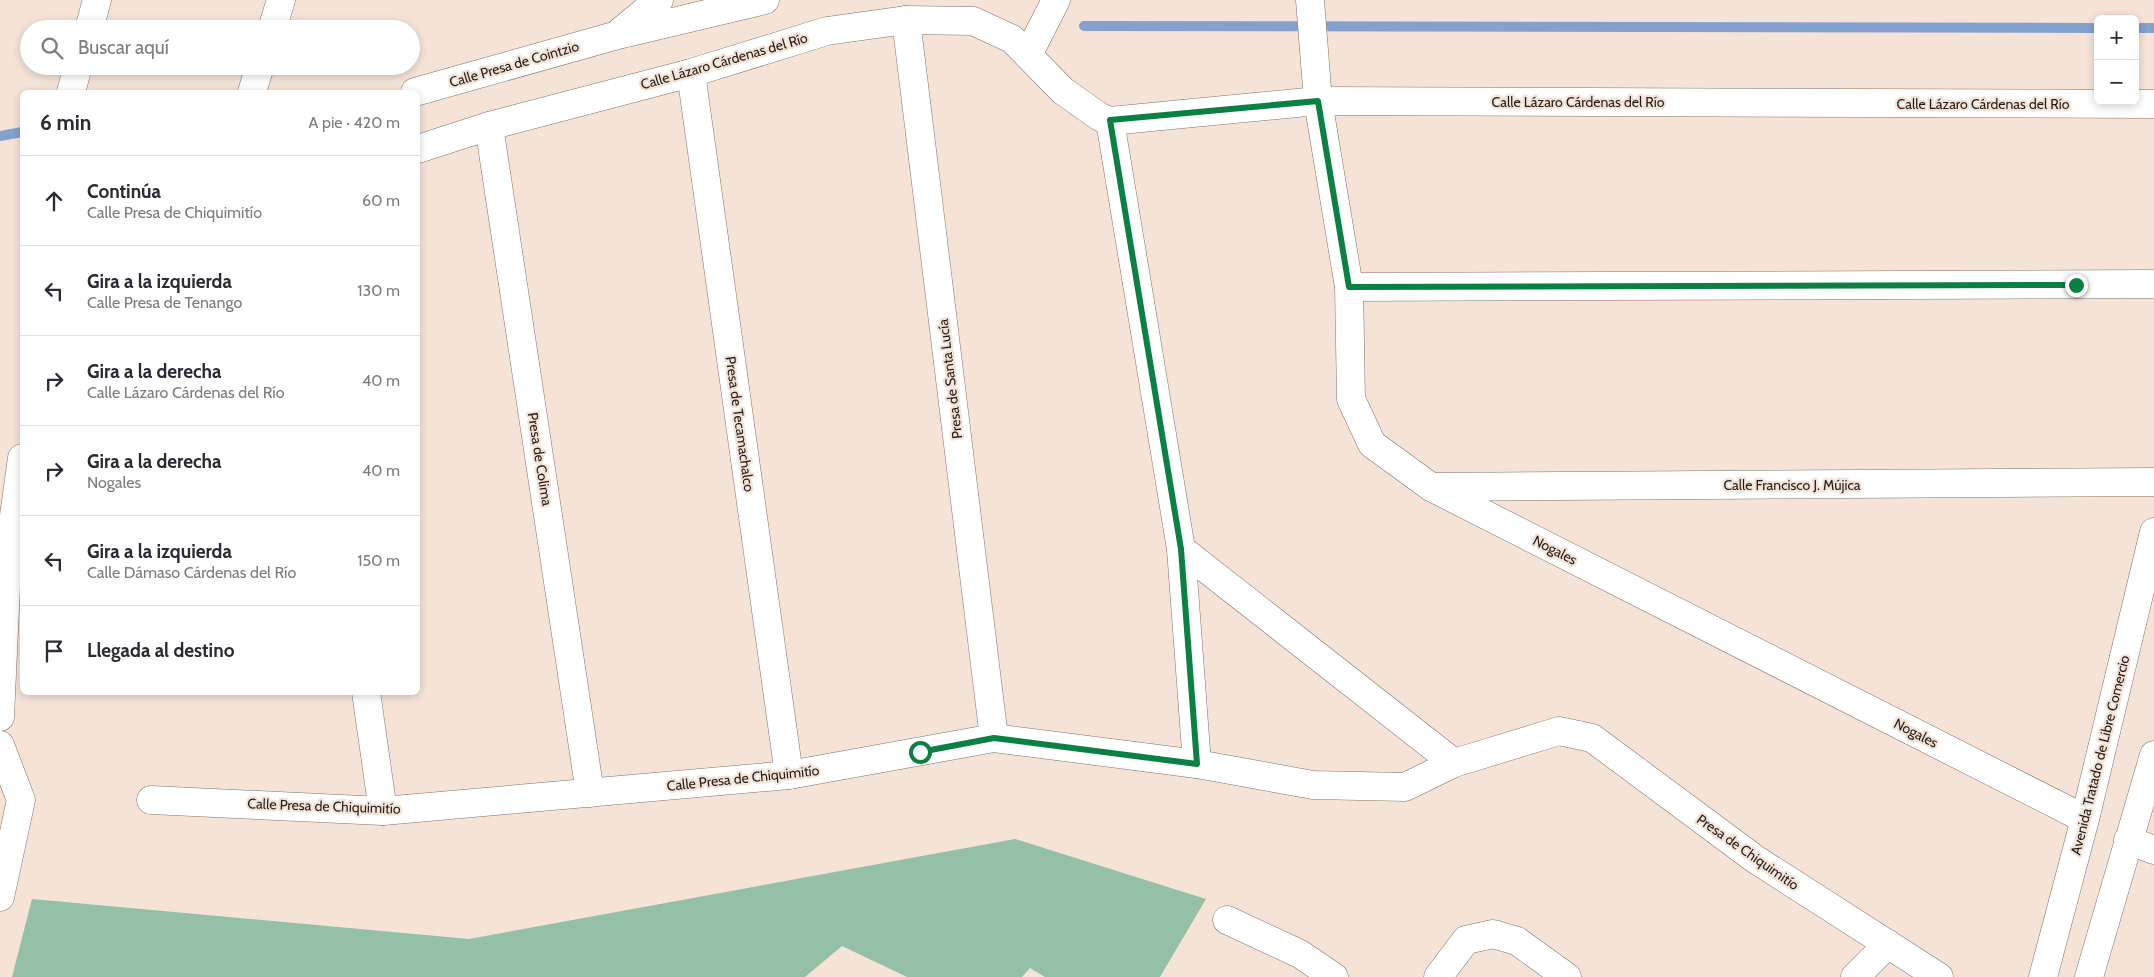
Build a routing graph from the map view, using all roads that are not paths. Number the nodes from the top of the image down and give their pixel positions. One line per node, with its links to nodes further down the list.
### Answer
1 (96, 0): 7 (street)
2 (281, 0): 8 (street)
3 (659, 0): 10 (street, Calle Presa de Cointzio)
4 (765, 0): 10 (street, Calle Presa de Cointzio)
5 (1056, 0): 11 (street)
6 (1310, 6): 18 (street, Nogales)
7 (91, 20)
8 (275, 20)
9 (906, 20): 11 (street, Calle Lázaro Cárdenas del Río); 12 (street, Calle Lázaro Cárdenas del Río); 33 (street, Presa de Santa Lucía)
10 (614, 36): 17 (street, Calle Presa de Cointzio)
11 (1028, 55): 20 (street, Calle Lázaro Cárdenas del Río)
12 (691, 73): 21 (street, Calle Lázaro Cárdenas del Río); 38 (street, Presa de Tecamachalco)
13 (76, 75): 15 (street)
14 (257, 75): 16 (street)
15 (72, 90)
16 (253, 90)
17 (420, 91)
18 (1318, 101): 19 (street, Calle Lázaro Cárdenas del Río); 20 (street, Calle Lázaro Cárdenas del Río); 24 (street, Nogales)
19 (2154, 104)
20 (1110, 120): 29 (street)
21 (489, 126): 22 (street, Calle Lázaro Cárdenas del Río); 39 (street, Presa de Colima)
22 (420, 147)
23 (2154, 284): 24 (street)
24 (1349, 287): 27 (street, Nogales)
25 (20, 472): 31 (street)
26 (2154, 482): 27 (street, Calle Francisco J. Mújica)
27 (1431, 487): 42 (street, Nogales)
28 (2154, 532): 42 (street, Avenida Tratado de Libre Comercio)
29 (1181, 549): 36 (street); 37 (street)
30 (366, 695): 41 (street)
31 (0, 717)
32 (1559, 731): 36 (street, Calle Presa de Chiquimitío); 47 (street, Presa de Chiquimitío)
33 (994, 738): 37 (street, Calle Presa de Chiquimitío); 38 (street, Calle Presa de Chiquimitío)
34 (0, 745): 45 (street)
35 (2154, 755): 43 (street)
36 (1454, 763): 37 (street, Calle Presa de Chiquimitío)
37 (1197, 764)
38 (790, 776): 39 (street, Calle Presa de Chiquimitío)
39 (590, 793): 41 (street, Calle Presa de Chiquimitío)
40 (151, 800): 41 (street, Calle Presa de Chiquimitío)
41 (383, 811)
42 (2085, 819): 53 (street, Avenida Tratado de Libre Comercio)
43 (2128, 840): 44 (street); 54 (street)
44 (2154, 850)
45 (0, 897)
46 (1227, 920): 48 (street)
47 (1888, 944): 51 (street); 52 (street, Presa de Chiquimitío)
48 (1334, 977)
49 (1438, 977): 50 (street)
50 (1567, 977)
51 (1855, 977)
52 (1939, 977)
53 (2043, 977)
54 (2089, 977)

